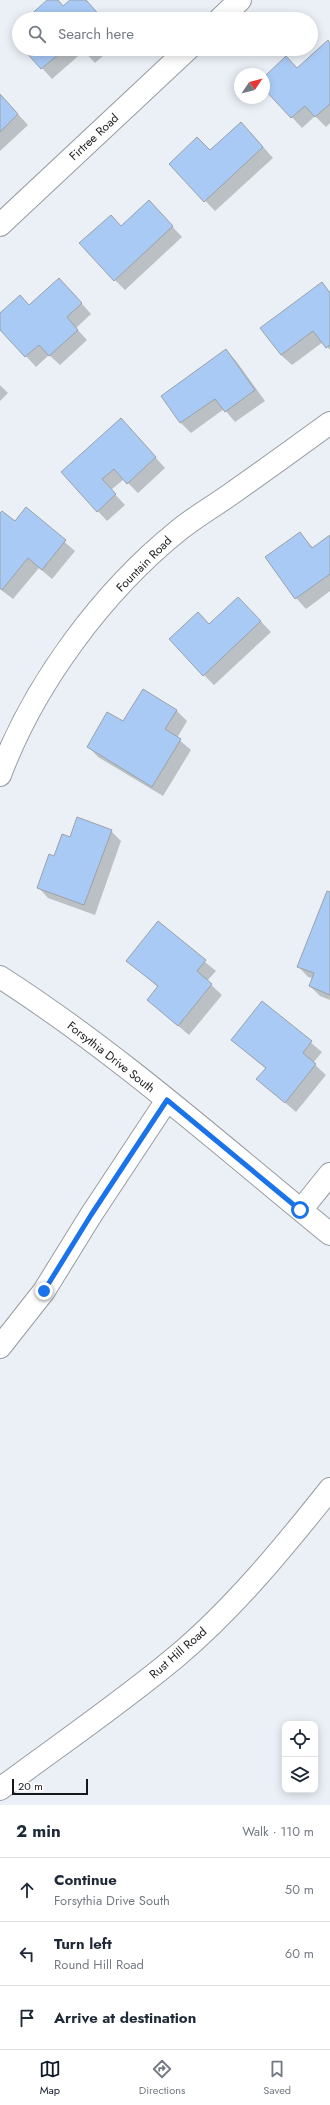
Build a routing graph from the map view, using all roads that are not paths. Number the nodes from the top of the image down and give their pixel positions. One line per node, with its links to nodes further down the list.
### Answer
1 (240, 0): 2 (street)
2 (227, 12)
3 (181, 56): 4 (street, Firtree Road)
4 (0, 225)
5 (330, 423): 6 (street, Fountain Road)
6 (0, 775)
7 (0, 976): 8 (street, Forsythia Drive South)
8 (167, 1100): 10 (street, Forsythia Drive South); 12 (street)
9 (330, 1174): 10 (street)
10 (300, 1210): 11 (street, Forsythia Drive South)
11 (330, 1234)
12 (0, 1347)
13 (330, 1489): 14 (street, Rust Hill Road)
14 (0, 1789)

